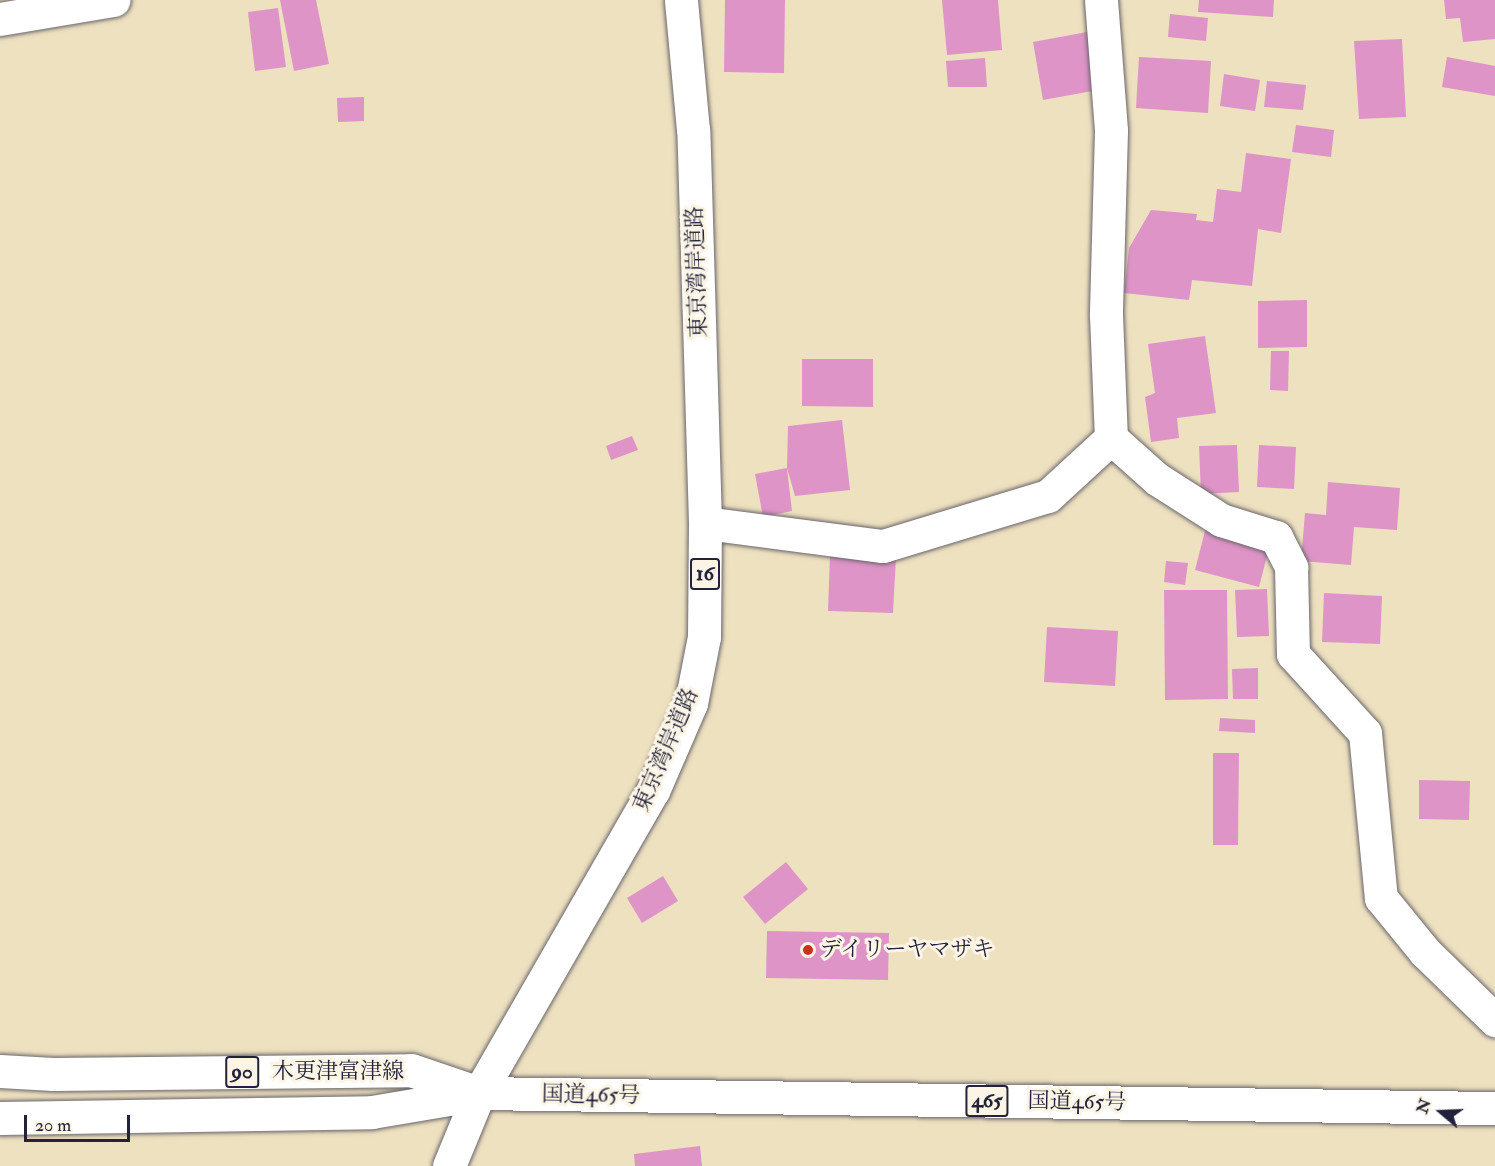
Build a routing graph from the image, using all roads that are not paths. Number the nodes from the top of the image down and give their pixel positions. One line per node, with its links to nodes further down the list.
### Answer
1 (113, 0): 4 (main road)
2 (681, 0): 6 (main road, 東京湾岸道路 / 16)
3 (1101, 0): 5 (main road)
4 (0, 19)
5 (1111, 438): 6 (main road); 7 (main road)
6 (705, 523): 9 (main road, 東京湾岸道路 / 16)
7 (1495, 1020)
8 (0, 1071): 9 (main road, 木更津富津線 / 90)
9 (480, 1094): 10 (main road, 国道465号 / 465); 11 (main road, 木更津富津線 / 90); 12 (main road, 東京湾岸道路 / 16)
10 (1495, 1108)
11 (0, 1118)
12 (449, 1166)

